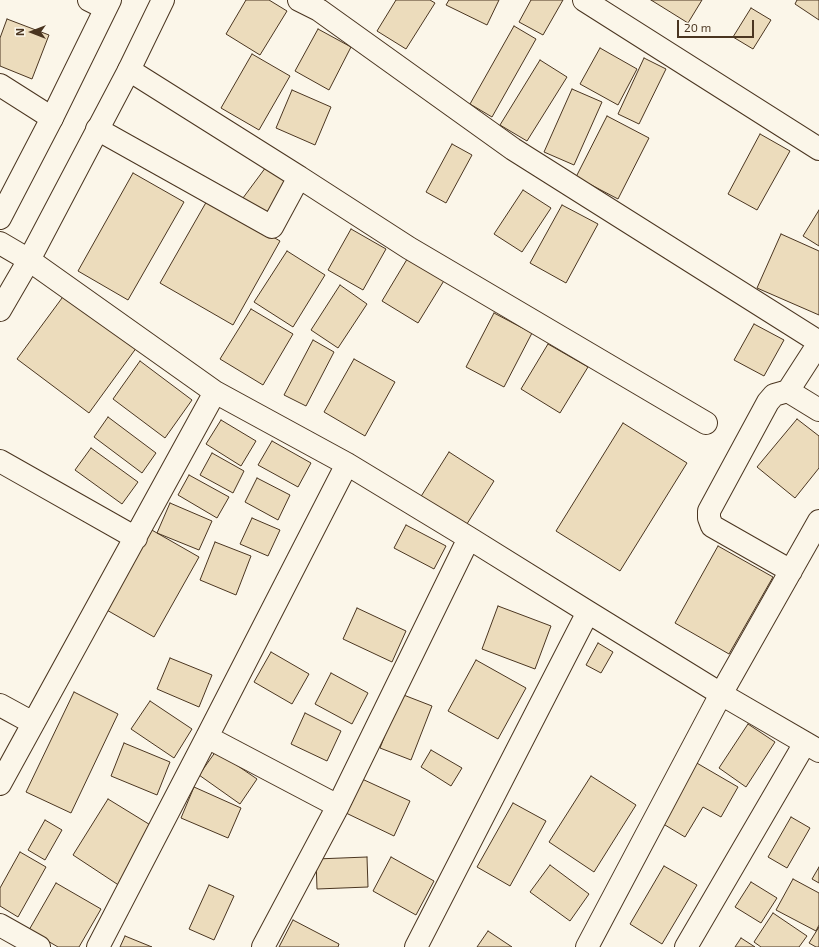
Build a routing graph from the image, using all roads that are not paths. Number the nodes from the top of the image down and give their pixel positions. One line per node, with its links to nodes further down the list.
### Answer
1 (163, 0): 5 (street)
2 (299, 0): 16 (street)
3 (584, 0): 9 (street)
4 (101, 3): 7 (street)
5 (129, 70): 8 (street); 10 (street)
6 (0, 86): 7 (street)
7 (52, 118): 11 (street)
8 (97, 129): 10 (street); 14 (street)
9 (819, 149)
10 (298, 177): 20 (street)
11 (5, 196): 12 (street)
12 (0, 218)
13 (0, 243): 14 (street)
14 (29, 260): 15 (street); 18 (street)
15 (0, 310)
16 (819, 342): 17 (street)
17 (788, 391): 19 (street); 26 (street)
18 (215, 392): 22 (street); 24 (street)
19 (819, 410)
20 (706, 423)
21 (0, 461): 24 (street)
22 (346, 464): 25 (street); 31 (street)
23 (819, 521): 26 (street)
24 (136, 538): 30 (street)
25 (469, 538): 27 (street); 34 (street)
26 (791, 572): 28 (street)
27 (588, 612): 28 (street); 40 (street)
28 (721, 694): 32 (street); 36 (street)
29 (0, 705): 30 (street)
30 (33, 723): 33 (street)
31 (207, 737): 34 (street); 38 (street)
32 (812, 747): 41 (street)
33 (0, 784)
34 (338, 806): 39 (street)
35 (0, 925): 37 (street)
36 (591, 945)
37 (40, 947)
38 (98, 947)
39 (263, 947)
40 (416, 947)
41 (686, 947)

